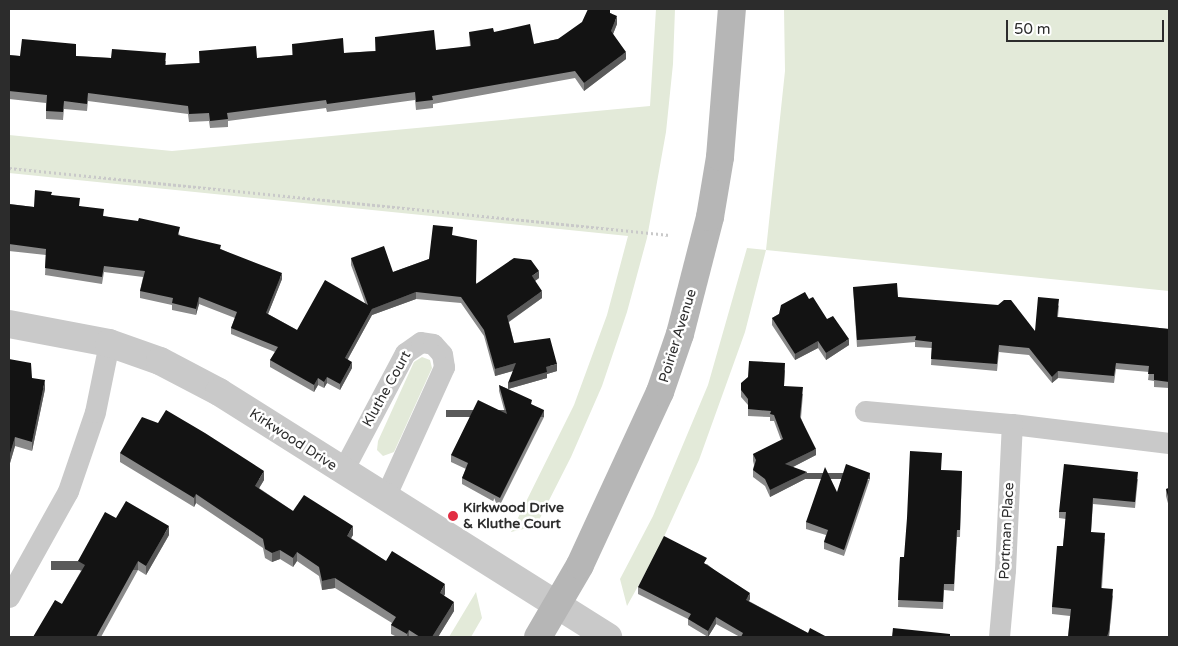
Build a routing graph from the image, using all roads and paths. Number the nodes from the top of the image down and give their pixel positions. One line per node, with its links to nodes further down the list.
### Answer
1 (732, 9): 12 (main road, Poirier Avenue)
2 (9, 168): 3 (path)
3 (670, 235)
4 (9, 324): 5 (street, Kirkwood Drive)
5 (109, 343): 9 (street, Kirkwood Drive); 11 (street)
6 (865, 411): 7 (street)
7 (1012, 424): 8 (street); 15 (street, Portman Place)
8 (1169, 443)
9 (342, 472): 10 (street, Kirkwood Drive); 10 (street, Kluthe Court)
10 (384, 499): 12 (street, Kirkwood Drive)
11 (9, 597)
12 (556, 605): 13 (main road, Poirier Avenue); 14 (street, Kirkwood Drive)
13 (538, 637)
14 (608, 637)
15 (999, 637)

